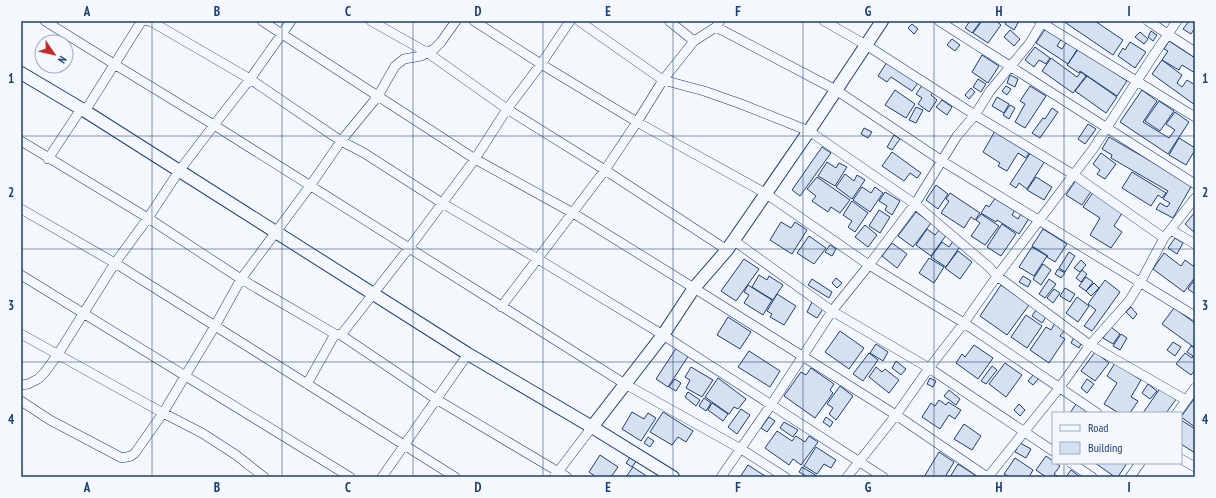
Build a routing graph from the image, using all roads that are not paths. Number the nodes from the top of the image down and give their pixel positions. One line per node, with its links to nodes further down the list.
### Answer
1 (45, 21): 25 (street)
2 (143, 21): 25 (street)
3 (148, 21): 29 (street)
4 (262, 21): 19 (street)
5 (291, 21): 19 (street)
6 (371, 21): 24 (street)
7 (456, 21): 24 (street)
8 (474, 21): 26 (street)
9 (570, 21): 26 (street)
10 (578, 21): 30 (street)
11 (669, 21): 21 (street)
12 (824, 21): 22 (street)
13 (882, 21): 22 (street)
14 (939, 21): 27 (street)
15 (1148, 21): 20 (street)
16 (1177, 21): 20 (street)
17 (1041, 22): 27 (street); 31 (street)
18 (718, 24): 21 (street); 32 (street)
19 (282, 34): 29 (street); 33 (street)
20 (1168, 34): 23 (street); 31 (street)
21 (694, 41): 30 (street)
22 (866, 45): 32 (street); 36 (street)
23 (1195, 52)
24 (428, 53): 33 (street); 34 (street)
25 (114, 64): 35 (street); 39 (street)
26 (541, 64): 34 (street); 38 (street)
27 (1010, 67): 36 (street); 40 (street)
28 (21, 73): 35 (street)
29 (250, 79): 39 (street); 43 (street)
30 (663, 80): 38 (street); 41 (street)
31 (1137, 82): 37 (street); 40 (street)
32 (836, 90): 41 (street); 46 (street)
33 (378, 96): 43 (street); 45 (street)
34 (507, 109): 45 (street); 47 (street)
35 (83, 110): 44 (street); 48 (street)
36 (975, 115): 46 (street); 49 (street)
37 (1195, 117)
38 (637, 122): 47 (street); 52 (street)
39 (214, 125): 48 (street); 51 (street)
40 (1107, 128): 49 (street); 50 (street)
41 (809, 131): 52 (street); 55 (street)
42 (21, 141): 44 (street)
43 (341, 141): 51 (street); 54 (street)
44 (48, 159): 58 (street)
45 (474, 159): 54 (street); 57 (street)
46 (942, 161): 55 (street); 59 (street)
47 (605, 170): 57 (street); 64 (street)
48 (179, 172): 58 (street); 61 (street)
49 (1074, 175): 59 (street); 62 (street)
50 (1195, 184)
51 (310, 186): 61 (street); 65 (street)
52 (765, 193): 64 (street); 68 (street)
53 (1195, 198): 60 (street)
54 (442, 203): 65 (street); 66 (street)
55 (915, 204): 68 (street); 70 (street)
56 (21, 209): 67 (street)
57 (573, 213): 66 (street); 73 (street)
58 (148, 218): 67 (street); 71 (street)
59 (1038, 220): 70 (street); 72 (street)
60 (1171, 230): 62 (street); 63 (street)
61 (275, 232): 71 (street); 74 (street)
62 (1164, 238): 72 (street)
63 (1195, 244)
64 (730, 245): 73 (street); 76 (street)
65 (409, 248): 74 (street); 75 (street)
66 (538, 259): 75 (street); 83 (street)
67 (115, 264): 77 (street); 80 (street)
68 (869, 265): 76 (street); 79 (street)
69 (21, 275): 77 (street)
70 (997, 276): 79 (street); 84 (street)
71 (240, 279): 80 (street); 82 (street)
72 (1140, 283): 78 (street); 84 (street)
73 (694, 288): 83 (street); 87 (street)
74 (374, 294): 82 (street); 86 (street)
75 (501, 307): 91 (street)
76 (832, 311): 87 (street); 88 (street)
77 (83, 314): 85 (street); 89 (street)
78 (1195, 316)
79 (964, 323): 88 (street); 93 (street)
80 (215, 326): 89 (street); 90 (street)
81 (21, 334): 85 (street)
82 (338, 335): 90 (street); 95 (street)
83 (663, 335): 91 (street); 98 (street)
84 (1090, 345): 93 (street); 96 (street)
85 (58, 354): 92 (street); 101 (street)
86 (468, 354): 95 (street); 103 (street)
87 (802, 357): 98 (street); 102 (street)
88 (929, 368): 102 (street); 104 (street)
89 (184, 376): 101 (street); 115 (street)
90 (307, 384): 105 (street)
91 (625, 384): 103 (street); 106 (street)
92 (21, 385)
93 (1060, 387): 99 (street); 104 (street)
94 (1194, 391): 96 (street)
95 (436, 399): 105 (street); 113 (street)
96 (1186, 400): 100 (street)
97 (21, 402): 101 (street)
98 (771, 405): 106 (street); 109 (street)
99 (1096, 412)
100 (1178, 412)
101 (163, 413): 114 (street)
102 (896, 415): 109 (street); 124 (street)
103 (592, 427): 113 (street); 119 (street)
104 (1023, 432): 107 (street); 124 (street)
105 (404, 444): 116 (street); 117 (street)
106 (741, 449): 120 (street); 121 (street)
107 (1052, 450)
108 (1182, 460): 112 (street)
109 (860, 462): 122 (street); 123 (street)
110 (1072, 464): 125 (street)
111 (1139, 464): 126 (street)
112 (1195, 467)
113 (556, 474): 118 (street)
114 (264, 477)
115 (350, 477)
116 (382, 477)
117 (455, 477)
118 (567, 477)
119 (673, 477)
120 (721, 477)
121 (785, 477)
122 (847, 477)
123 (883, 477)
124 (988, 477)
125 (1092, 477)
126 (1130, 477)

